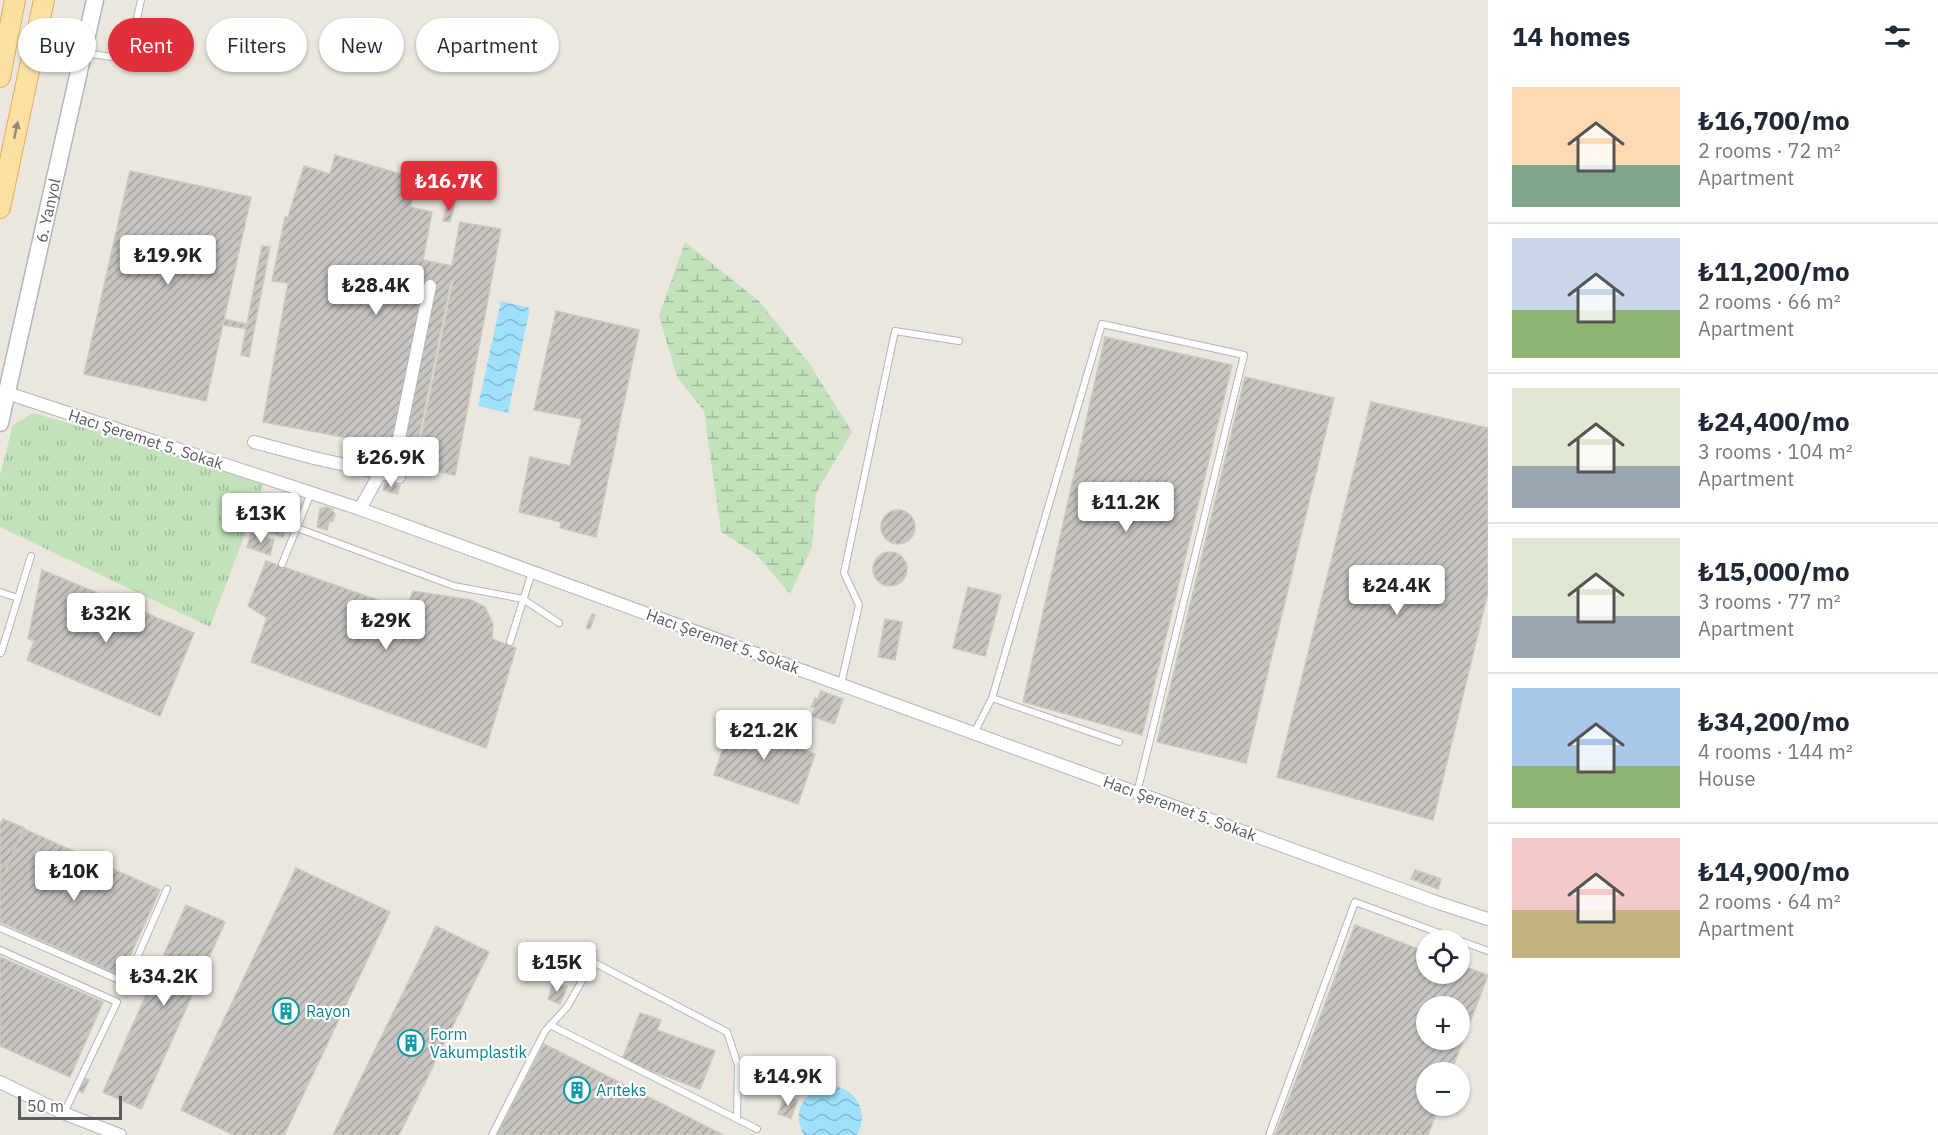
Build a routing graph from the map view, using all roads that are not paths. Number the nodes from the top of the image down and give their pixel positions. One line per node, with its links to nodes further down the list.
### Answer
1 (15, 0): 8 (main road)
2 (44, 0): 9 (main road, one-way to 2)
3 (95, 0): 5 (main road, 6. Yanyol)
4 (141, 0): 6 (lane)
5 (91, 18)
6 (96, 55)
7 (78, 72): 12 (main road, 6. Yanyol)
8 (0, 77)
9 (0, 208)
10 (430, 286): 15 (street)
11 (959, 341): 29 (lane)
12 (7, 393): 13 (main road, 6. Yanyol); 17 (street, Hacı Şeremet 5. Sokak)
13 (0, 423)
14 (254, 442): 15 (street)
15 (380, 473): 16 (street); 18 (street)
16 (399, 477)
17 (311, 493): 18 (street, Hacı Şeremet 5. Sokak); 19 (lane)
18 (360, 509): 22 (street, Hacı Şeremet 5. Sokak)
19 (297, 528): 21 (lane); 25 (lane)
20 (31, 556): 24 (lane)
21 (282, 564)
22 (532, 572): 25 (lane); 29 (street, Hacı Şeremet 5. Sokak)
23 (0, 592): 24 (lane)
24 (18, 598): 28 (lane)
25 (524, 599): 26 (lane); 27 (lane)
26 (559, 623)
27 (510, 642)
28 (1, 653)
29 (841, 684): 31 (street, Hacı Şeremet 5. Sokak)
30 (992, 698): 31 (lane); 32 (lane); 33 (lane)
31 (974, 733): 33 (street, Hacı Şeremet 5. Sokak)
32 (1119, 742)
33 (1137, 793): 35 (street, Hacı Şeremet 5. Sokak)
34 (167, 889): 36 (lane)
35 (1488, 919)
36 (0, 928)
37 (0, 950): 41 (lane)
38 (1488, 951): 46 (lane)
39 (550, 1025): 42 (lane); 42 (lane); 45 (lane)
40 (0, 1082): 41 (street)
41 (63, 1113): 44 (street)
42 (737, 1118): 43 (lane)
43 (757, 1129)
44 (120, 1135)
45 (492, 1135)
46 (1269, 1135)

